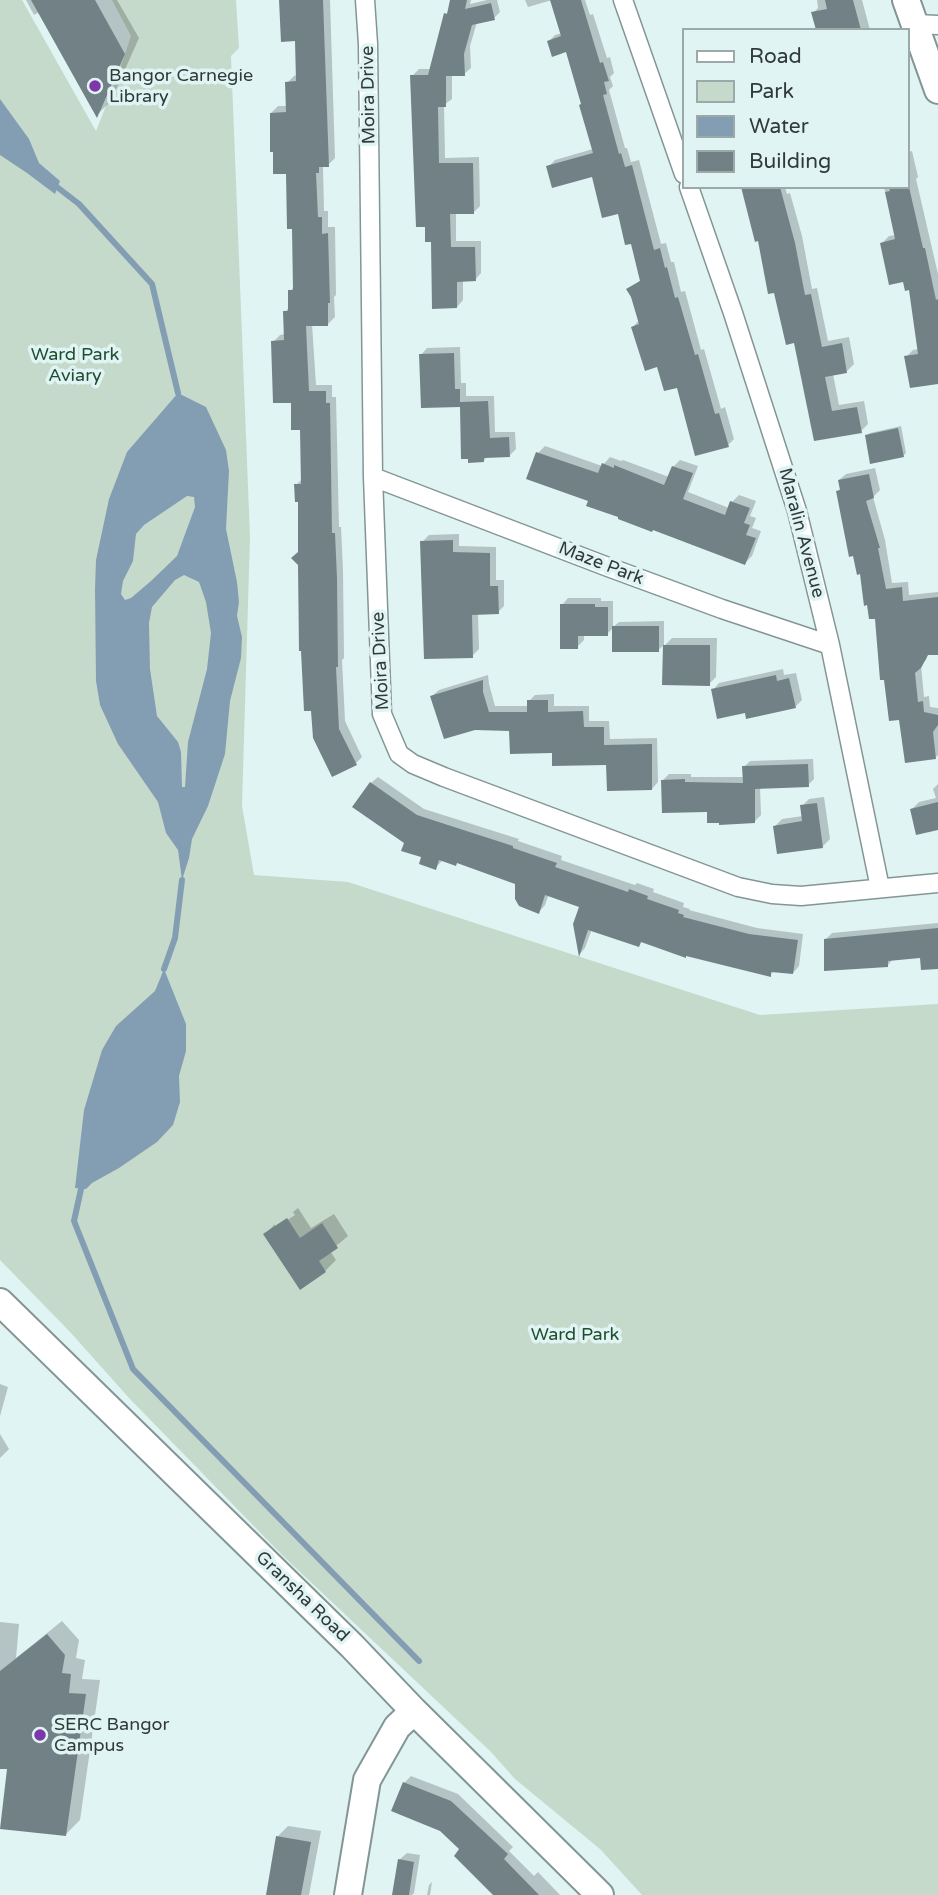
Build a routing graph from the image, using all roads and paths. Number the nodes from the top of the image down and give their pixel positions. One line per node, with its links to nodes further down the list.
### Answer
1 (365, 0): 7 (street, Moira Drive)
2 (622, 0): 5 (street)
3 (920, 17): 4 (street)
4 (938, 89)
5 (682, 168)
6 (690, 189): 8 (street, Maralin Avenue)
7 (373, 477): 8 (street, Maze Park); 10 (street, Moira Drive)
8 (831, 645): 10 (street, Maralin Avenue)
9 (938, 883): 10 (street, Moira Drive)
10 (880, 888)
11 (0, 1302): 12 (street, Gransha Road)
12 (414, 1711): 13 (street); 14 (street, Gransha Road)
13 (348, 1895)
14 (600, 1895)

